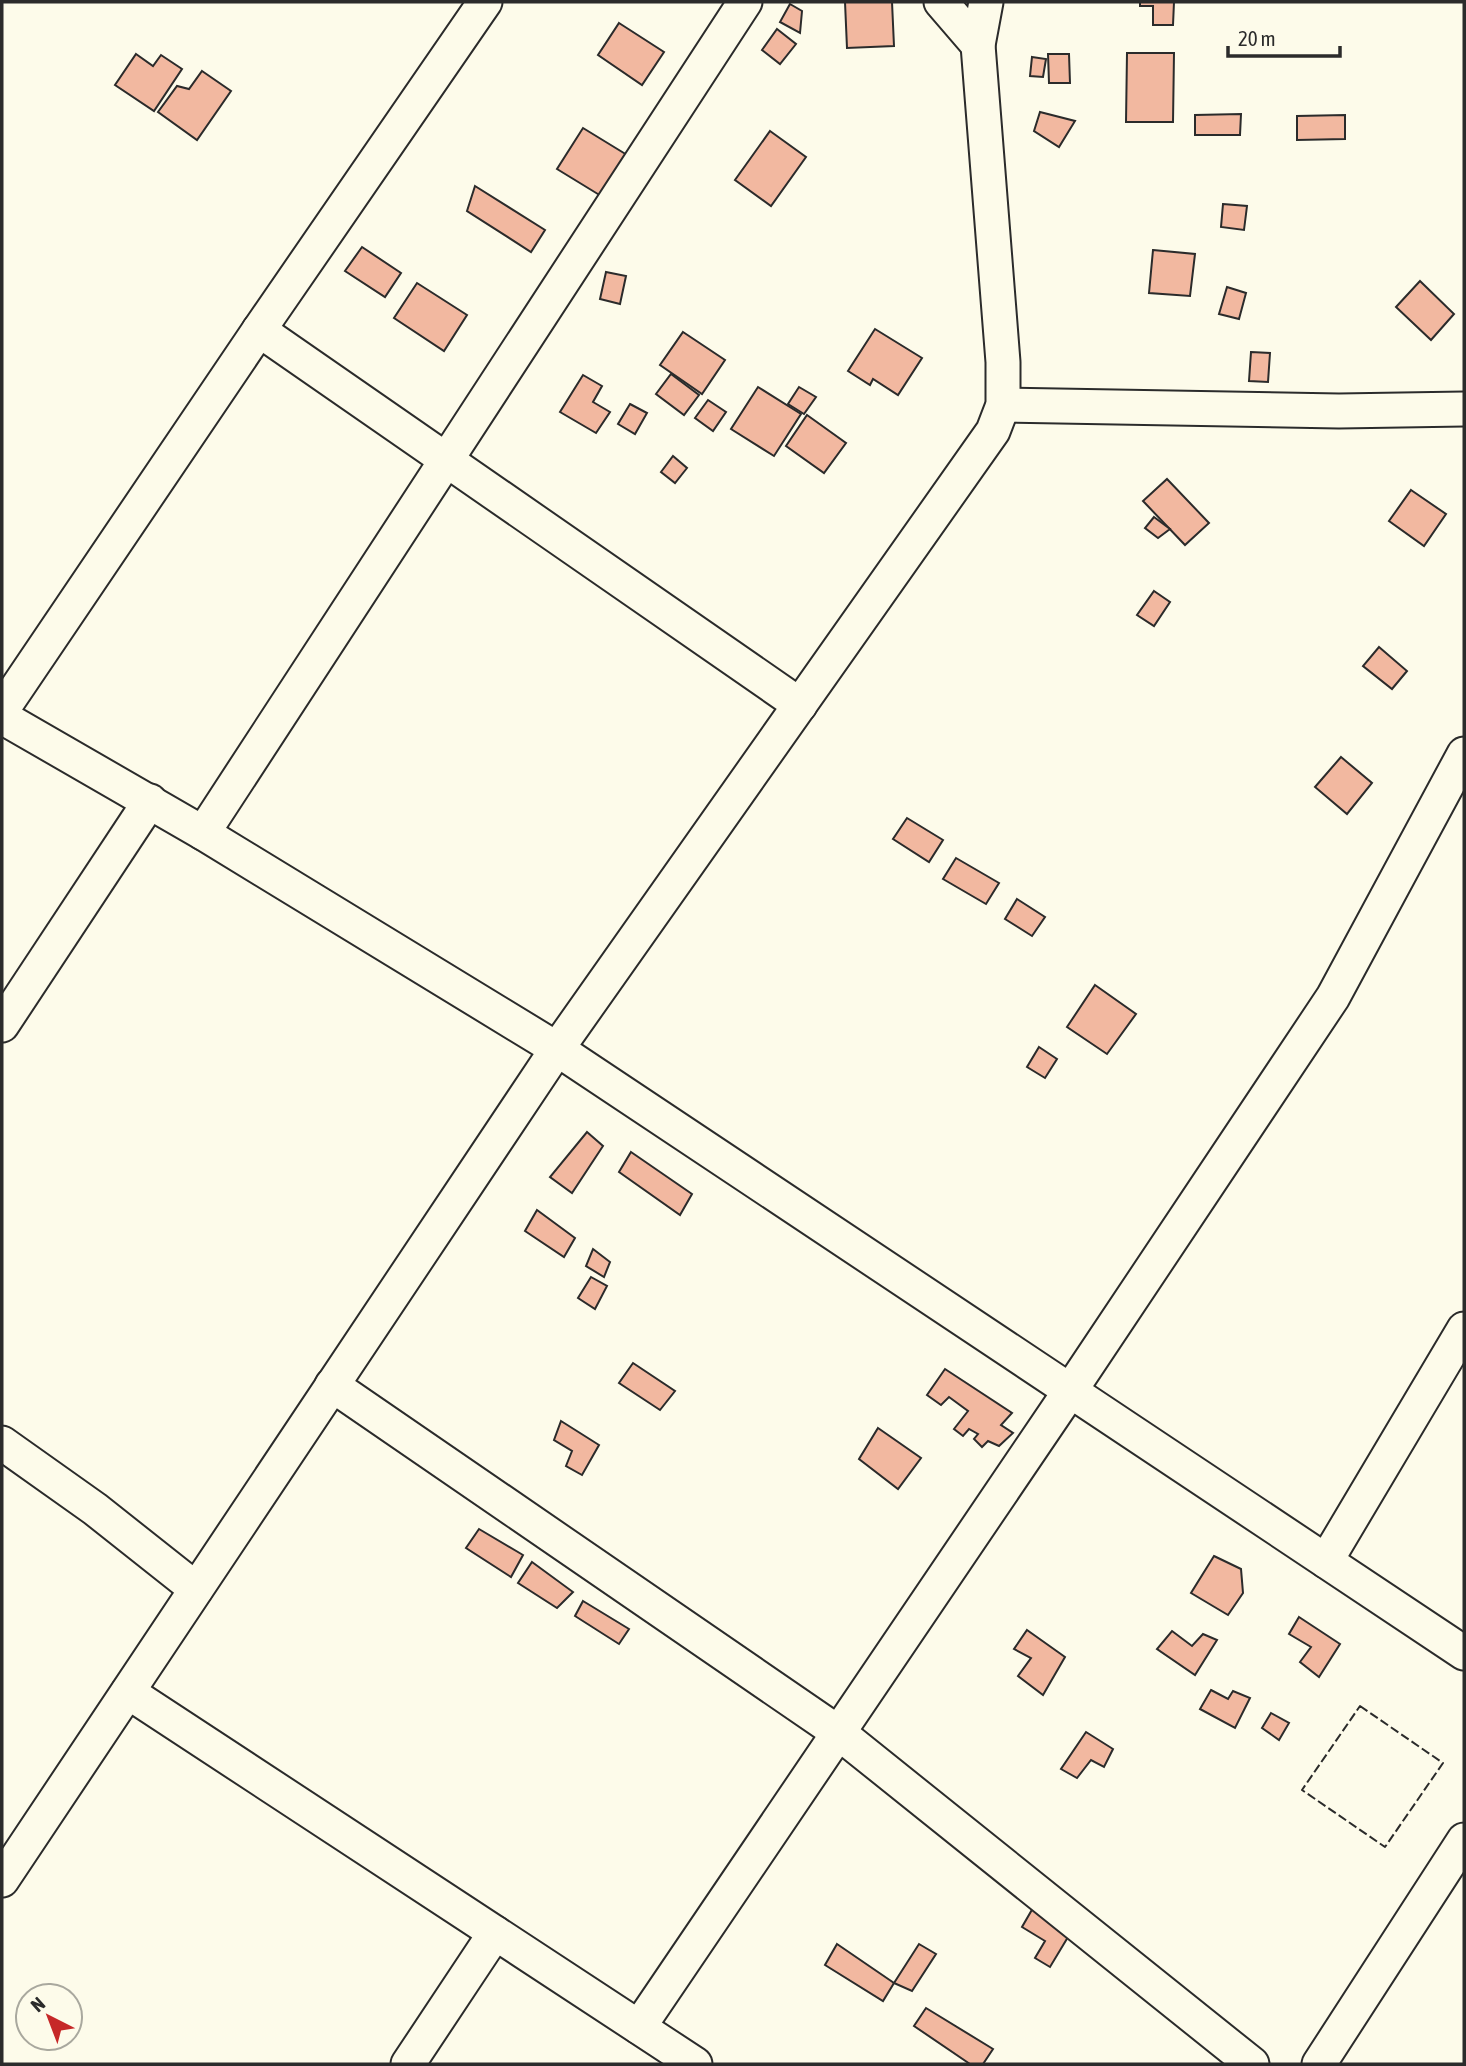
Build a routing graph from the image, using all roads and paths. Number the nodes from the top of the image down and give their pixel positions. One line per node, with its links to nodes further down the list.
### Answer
1 (485, 2): 6 (street)
2 (745, 2): 9 (street)
3 (941, 2): 5 (street)
4 (985, 2): 5 (street)
5 (978, 45): 7 (street)
6 (259, 330): 9 (street); 11 (street)
7 (1003, 405): 8 (street); 10 (street)
8 (1464, 409)
9 (446, 460): 10 (street); 15 (street)
10 (800, 705): 17 (street)
11 (2, 710)
12 (2, 717): 14 (street)
13 (1464, 754): 20 (street)
14 (150, 801): 15 (street); 16 (street)
15 (203, 832): 17 (street)
16 (2, 1025)
17 (557, 1049): 19 (street); 20 (street)
18 (1464, 1329): 22 (street)
19 (332, 1385): 23 (street); 26 (street)
20 (1070, 1391): 22 (street); 26 (street)
21 (2, 1443): 23 (street)
22 (1326, 1561): 24 (street)
23 (196, 1589): 25 (street)
24 (1464, 1653)
25 (128, 1692): 28 (street); 29 (street)
26 (839, 1732): 30 (street); 33 (street)
27 (1464, 1840): 34 (street)
28 (2, 1880)
29 (495, 1933): 30 (street); 31 (street)
30 (639, 2027): 32 (street)
31 (408, 2064)
32 (695, 2064)
33 (1252, 2064)
34 (1319, 2064)

